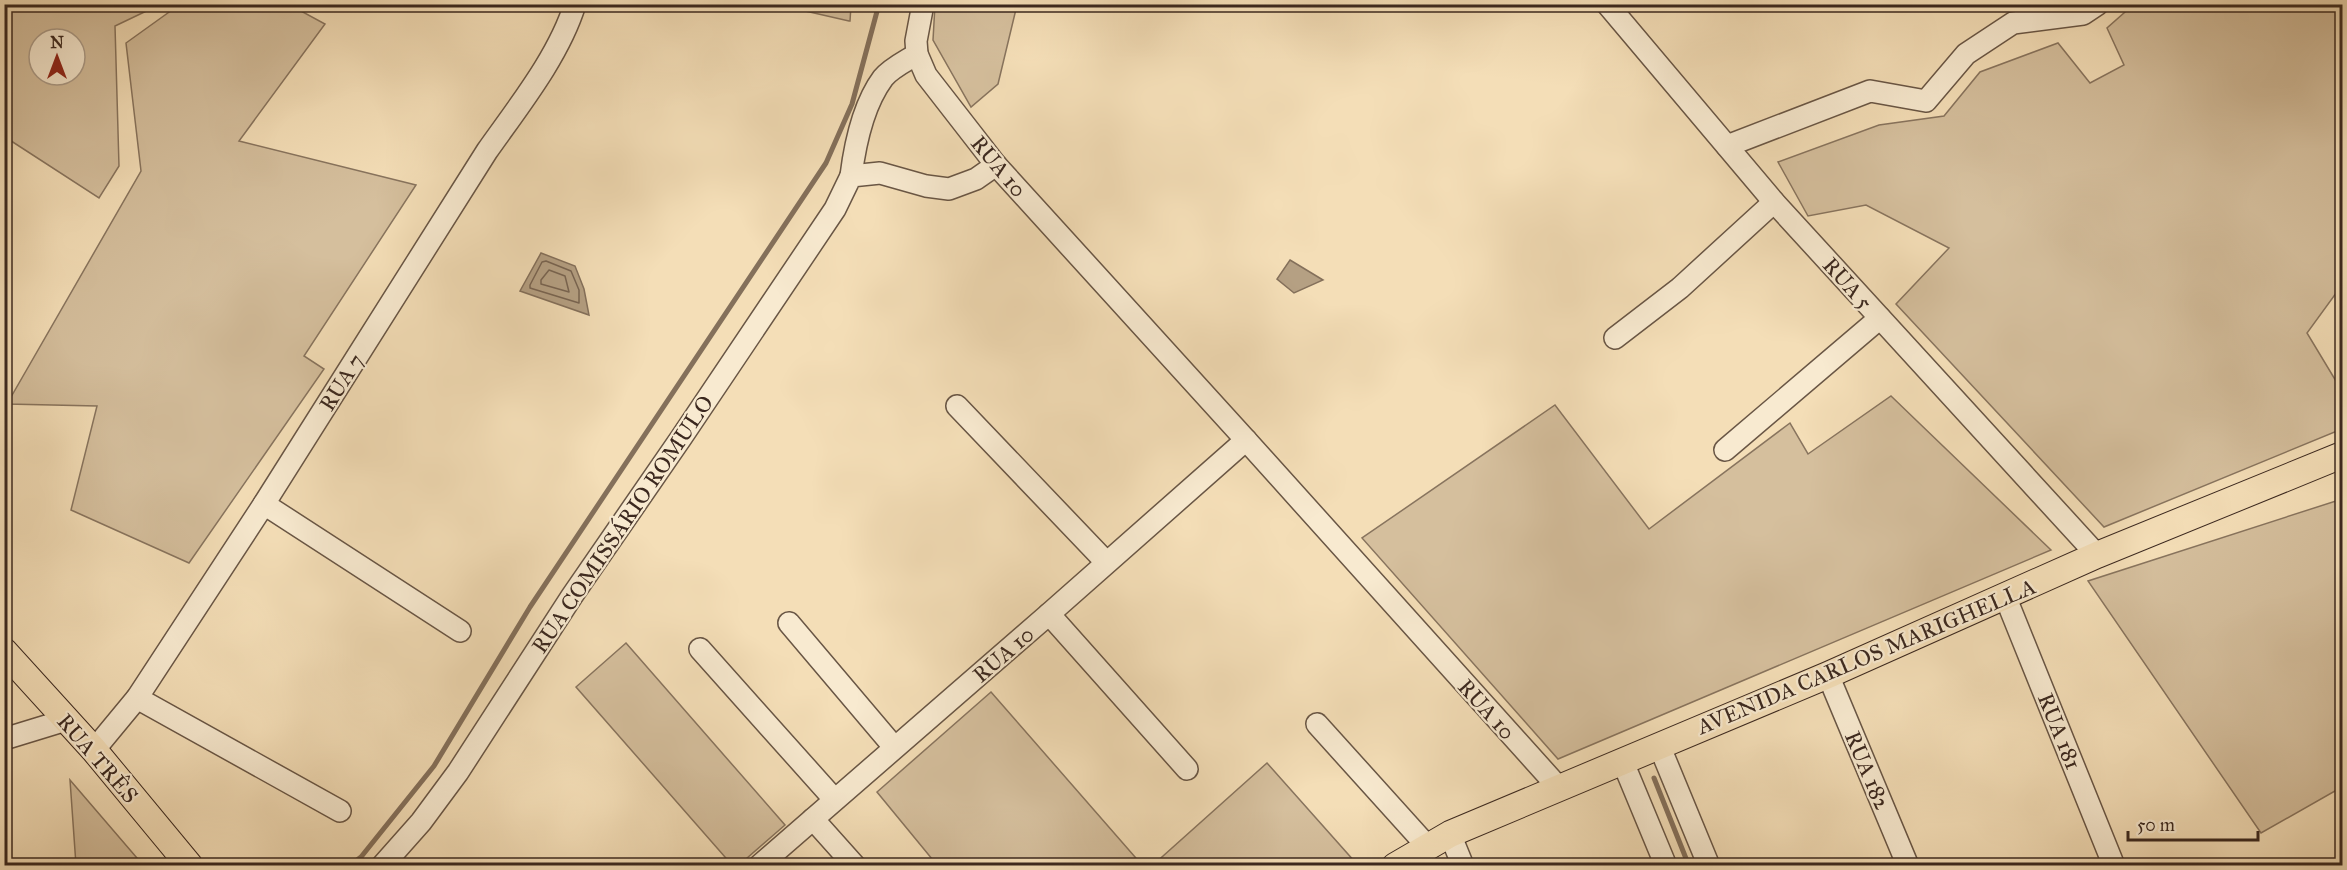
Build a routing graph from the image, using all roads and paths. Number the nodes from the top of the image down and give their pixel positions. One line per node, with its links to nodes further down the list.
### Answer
1 (575, 4): 16 (street, RUA 7)
2 (923, 4): 5 (street)
3 (1607, 4): 6 (street, RUA 5)
4 (2098, 4): 6 (street)
5 (917, 54): 7 (street, RUA 10); 8 (street, RUA COMISSÁRIO ROMULO)
6 (1727, 146): 9 (street, RUA 5)
7 (996, 165): 8 (street); 13 (street, RUA 10)
8 (851, 176): 42 (street, RUA COMISSÁRIO ROMULO)
9 (1774, 202): 10 (street, RUA 5); 11 (street)
10 (1880, 318): 14 (street); 17 (street, RUA 5)
11 (1615, 338)
12 (957, 406): 18 (street)
13 (1246, 440): 18 (street, RUA 10); 35 (street, RUA 10)
14 (1725, 450)
15 (2343, 455): 17 (main road, AVENIDA CARLOS MARIGHELLA)
16 (264, 504): 22 (street); 26 (street, RUA 7)
17 (2097, 555): 19 (main road, AVENIDA CARLOS MARIGHELLA)
18 (1106, 562): 20 (street, RUA 10)
19 (2005, 596): 25 (main road, AVENIDA CARLOS MARIGHELLA); 50 (street, RUA 181)
20 (1049, 614): 31 (street, RUA 10); 34 (street)
21 (789, 623): 31 (street)
22 (460, 631)
23 (700, 649): 36 (street)
24 (4, 651): 27 (main road, RUA TRÊS)
25 (1828, 675): 30 (main road, AVENIDA CARLOS MARIGHELLA); 49 (street, RUA 182)
26 (137, 698): 32 (street, RUA 7); 37 (street)
27 (66, 720): 29 (street); 32 (main road, RUA TRÊS)
28 (1317, 724): 40 (street)
29 (4, 739)
30 (1659, 745): 33 (main road, AVENIDA CARLOS MARIGHELLA); 48 (street)
31 (894, 747): 36 (street, RUA 10)
32 (94, 750): 41 (main road, RUA TRÊS)
33 (1622, 760): 35 (main road, AVENIDA CARLOS MARIGHELLA); 47 (street)
34 (1187, 769)
35 (1560, 789): 39 (main road, AVENIDA CARLOS MARIGHELLA)
36 (834, 799): 38 (street, RUA 10)
37 (340, 811)
38 (813, 819): 43 (street, RUA 10); 44 (street)
39 (1450, 834): 40 (main road, AVENIDA CARLOS MARIGHELLA); 46 (street)
40 (1428, 847): 45 (main road, AVENIDA CARLOS MARIGHELLA)
41 (190, 866)
42 (382, 866)
43 (759, 866)
44 (855, 866)
45 (1395, 866)
46 (1463, 866)
47 (1666, 866)
48 (1709, 866)
49 (1908, 866)
50 (2114, 866)

